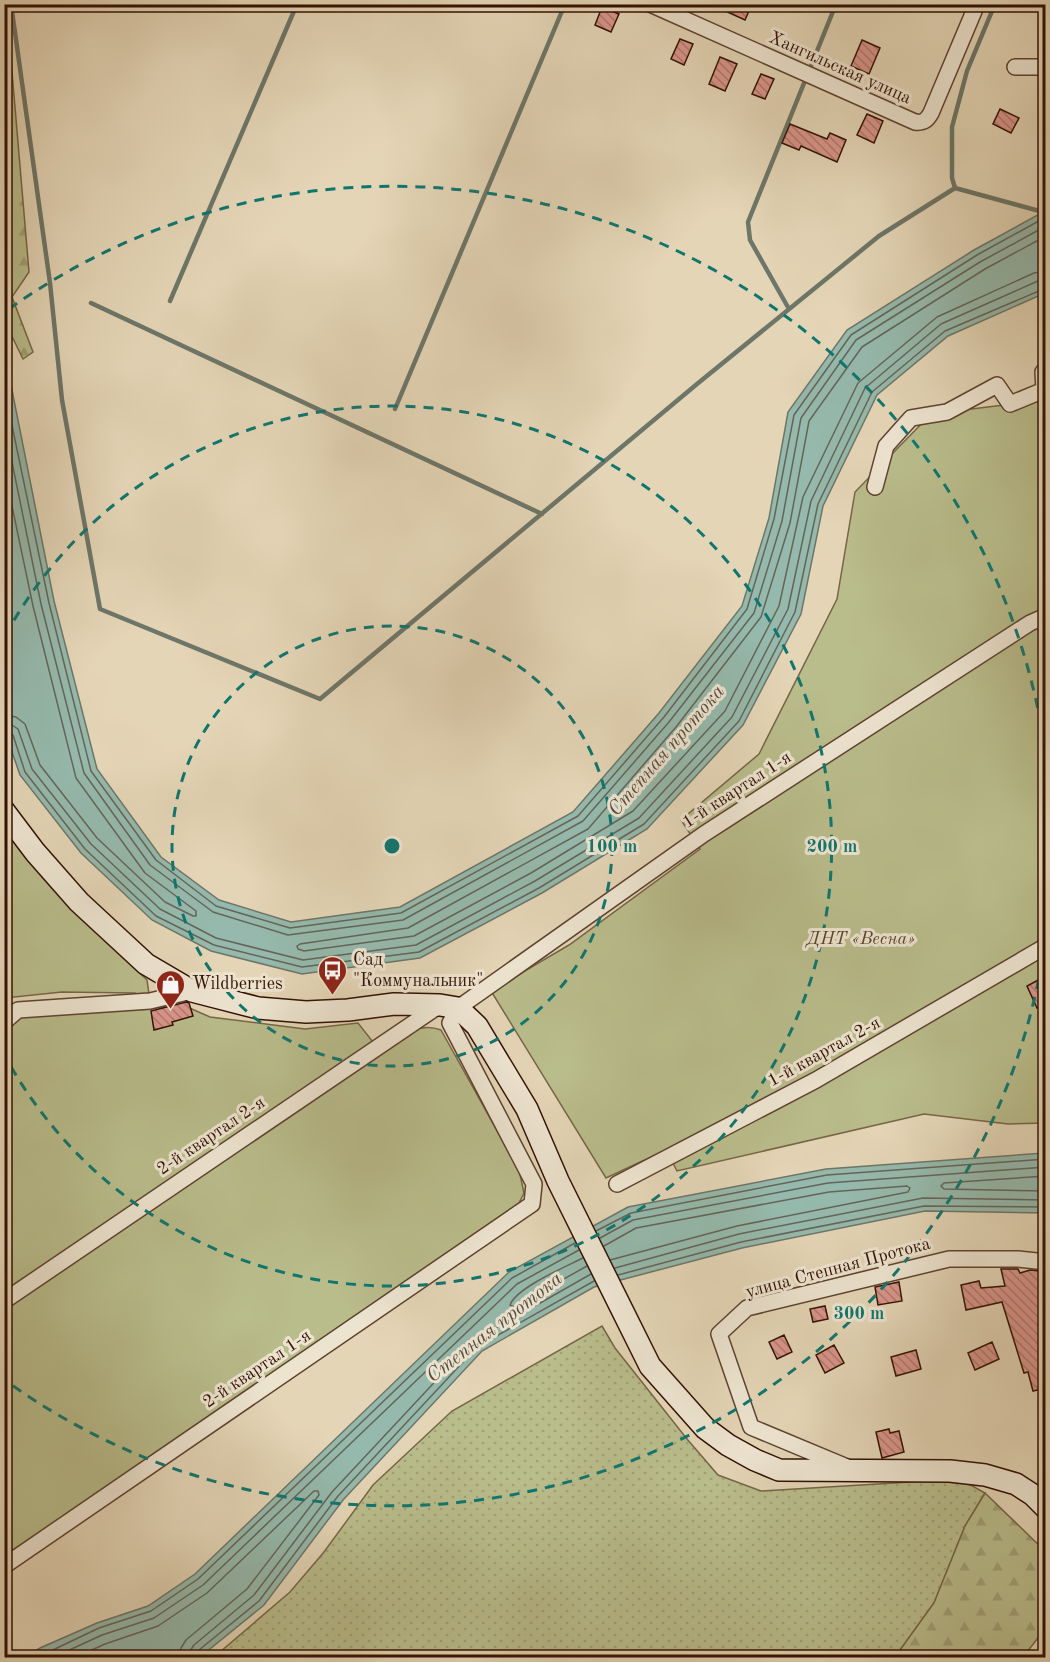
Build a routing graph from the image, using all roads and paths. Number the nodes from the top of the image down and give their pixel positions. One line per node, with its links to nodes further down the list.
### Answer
1 (650, 4): 2 (street, Хангильская улица)
2 (977, 4)
3 (1015, 67): 4 (street)
4 (1046, 67)
5 (1046, 372): 6 (street)
6 (875, 487)
7 (1046, 616): 11 (street, 1-й квартал 1-я)
8 (4, 811): 10 (street)
9 (1046, 946): 14 (street, 1-й квартал 2-я)
10 (192, 991): 11 (street); 12 (street)
11 (449, 1006): 16 (street, 2-й квартал 2-я); 17 (street); 19 (street, 2-й квартал 1-я)
12 (11, 1010): 13 (street)
13 (4, 1022)
14 (617, 1184)
15 (1046, 1262): 17 (street, улица Степная Протока)
16 (4, 1300)
17 (858, 1471): 18 (street)
18 (1042, 1497)
19 (4, 1566)

